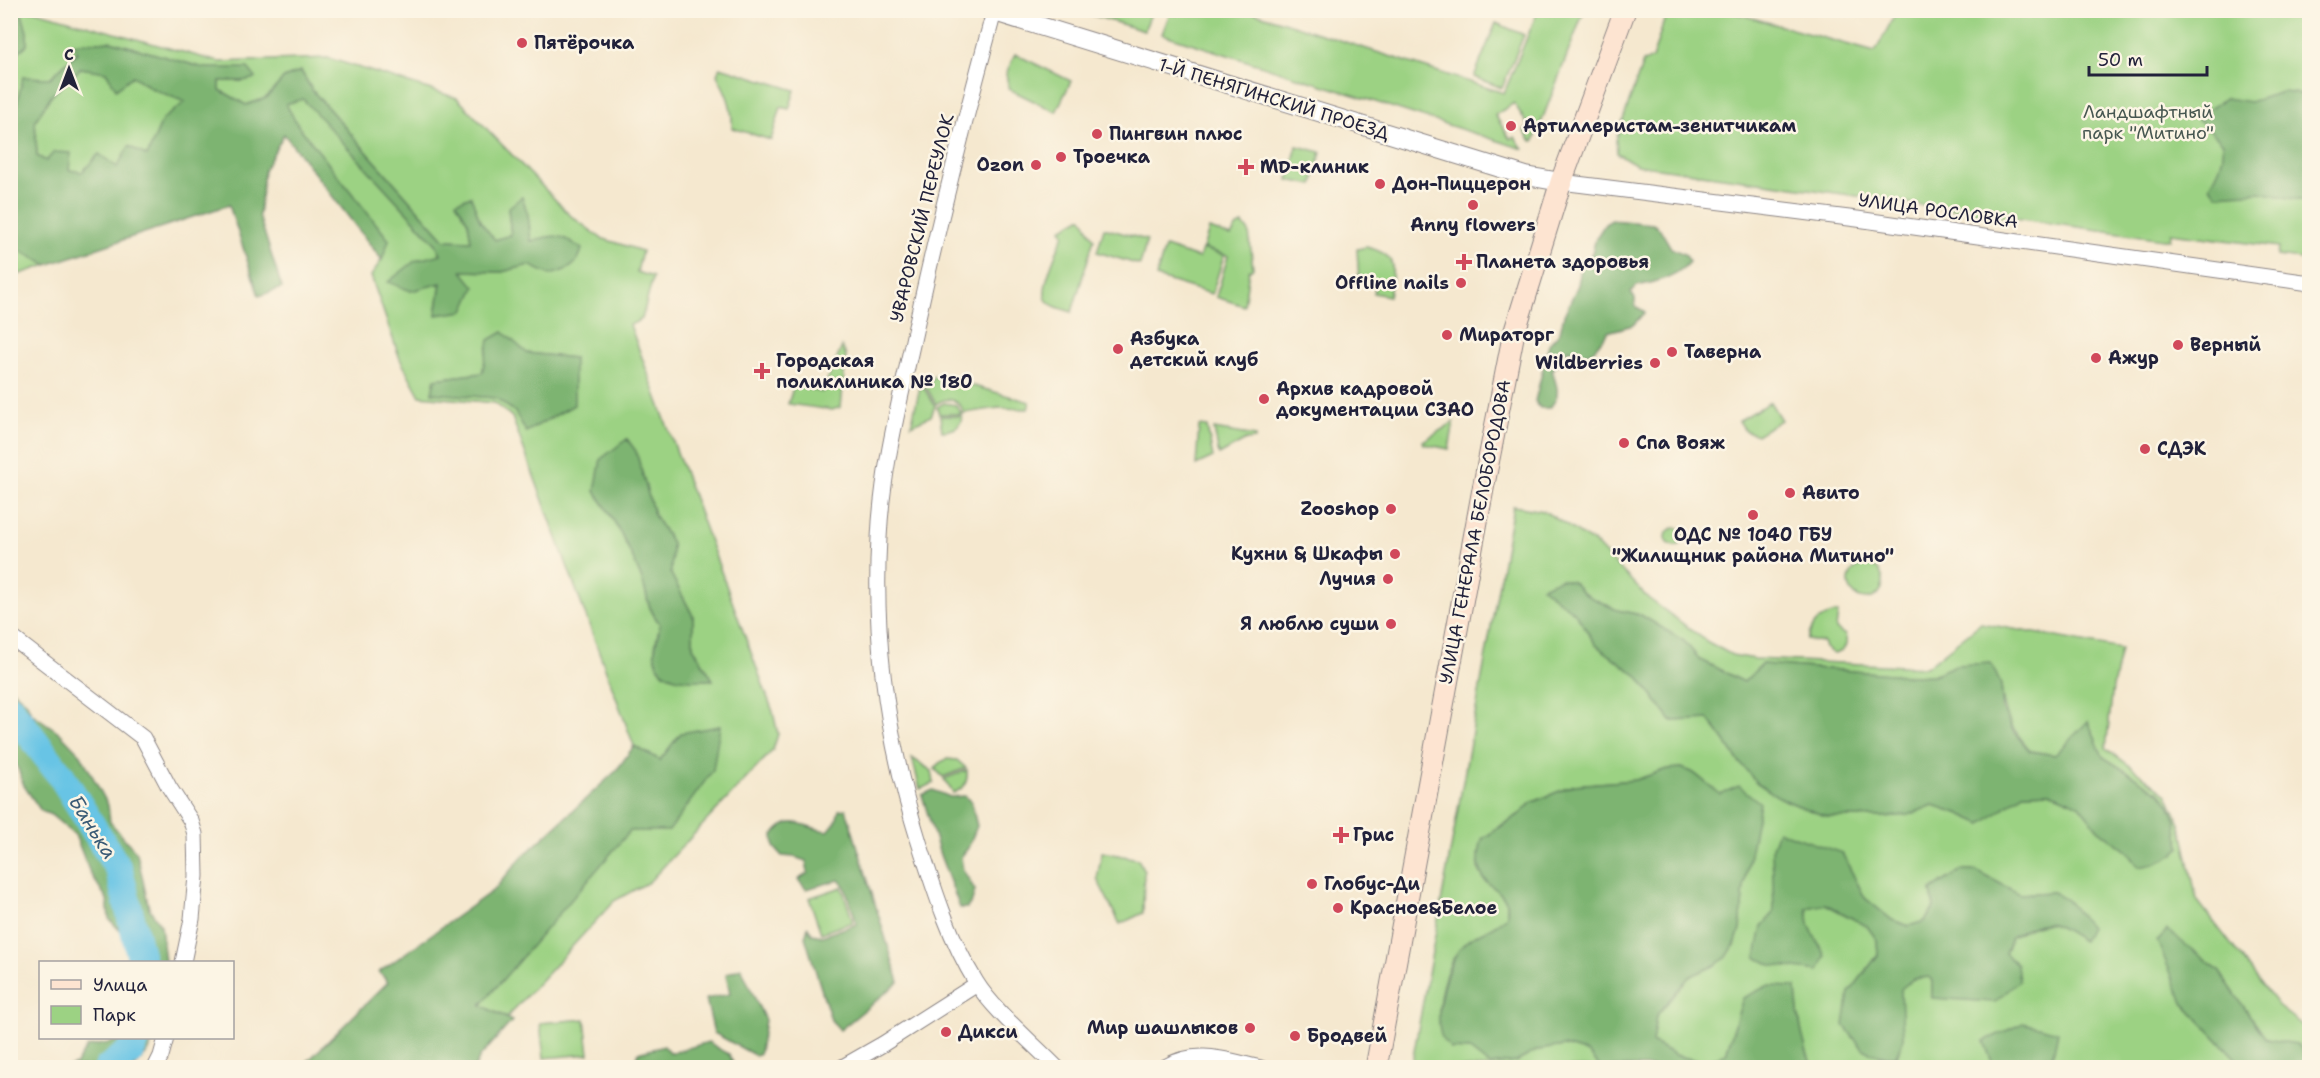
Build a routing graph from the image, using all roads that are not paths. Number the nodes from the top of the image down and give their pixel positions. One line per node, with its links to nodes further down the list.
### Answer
1 (1625, 10): 3 (main road, УЛИЦА ГЕНЕРАЛА БЕЛОБОРОДОВА)
2 (991, 11): 3 (street, 1-Й ПЕНЯГИНСКИЙ ПРОЕЗД); 7 (street, УВАРОВСКИЙ ПЕРЕУЛОК)
3 (1561, 182): 4 (street, УЛИЦА РОСЛОВКА); 14 (main road, УЛИЦА ГЕНЕРАЛА БЕЛОБОРОДОВА)
4 (2310, 283)
5 (10, 636): 6 (street)
6 (183, 961)
7 (977, 984): 10 (street); 11 (street, УВАРОВСКИЙ ПЕРЕУЛОК)
8 (166, 1039): 9 (street)
9 (155, 1068)
10 (842, 1068)
11 (1057, 1068)
12 (1163, 1068): 13 (street)
13 (1261, 1068)
14 (1376, 1068)

